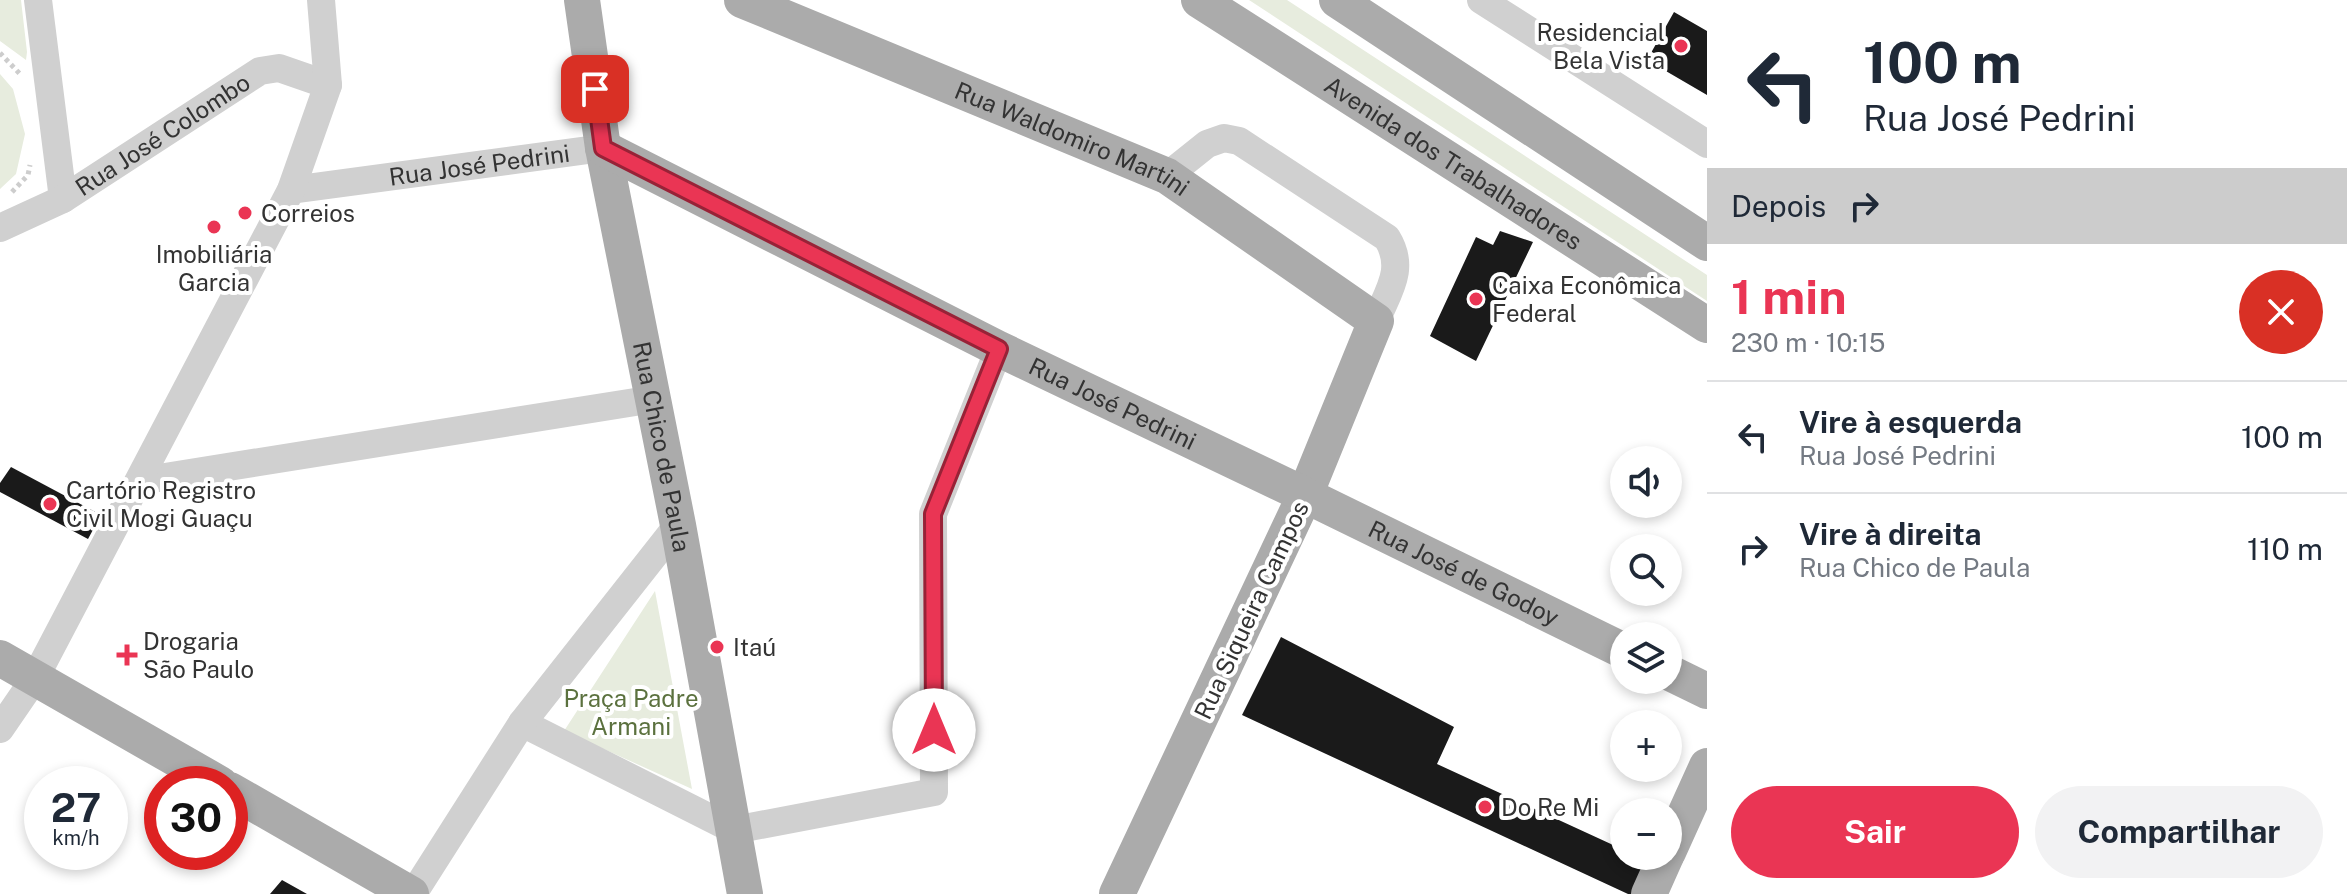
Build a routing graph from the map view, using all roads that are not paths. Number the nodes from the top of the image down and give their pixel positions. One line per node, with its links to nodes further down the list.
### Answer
1 (38, 0): 13 (street)
2 (321, 0): 8 (street)
3 (582, 0): 10 (main road, Rua Chico de Paula)
4 (742, 0): 11 (main road, Rua Waldomiro Martini)
5 (1199, 0): 17 (main road, Avenida dos Trabalhadores)
6 (1337, 0): 15 (main road)
7 (1481, 0): 9 (street)
8 (328, 85): 12 (street); 13 (street, Rua José Colombo)
9 (1707, 144)
10 (603, 148): 12 (street, Rua José Pedrini); 18 (main road, Rua José Pedrini); 19 (main road, Rua Chico de Paula)
11 (1167, 176): 16 (main road, Rua Waldomiro Martini); 16 (street)
12 (291, 190): 20 (street)
13 (63, 199): 14 (street, Rua José Colombo)
14 (0, 228)
15 (1707, 243)
16 (1376, 321): 21 (main road, Rua Siqueira Campos)
17 (1707, 325)
18 (999, 349): 21 (main road, Rua José Pedrini); 34 (street)
19 (654, 399): 20 (street); 22 (main road, Rua Chico de Paula)
20 (140, 481): 25 (street)
21 (1305, 495): 23 (main road, Rua José de Godoy); 39 (main road, Rua Siqueira Campos)
22 (678, 525): 28 (street); 34 (main road, Rua Chico de Paula)
23 (1610, 644)
24 (0, 658): 25 (main road)
25 (35, 678): 29 (street); 30 (main road)
26 (1682, 679): 27 (main road)
27 (1707, 691)
28 (522, 723): 34 (street); 37 (street)
29 (0, 729)
30 (189, 766)
31 (1707, 766): 33 (main road)
32 (248, 802): 36 (main road)
33 (1682, 821)
34 (734, 830): 38 (main road, Rua Chico de Paula)
35 (1660, 870): 40 (main road)
36 (371, 883): 37 (main road)
37 (412, 894)
38 (745, 894)
39 (1117, 894)
40 (1649, 894)

